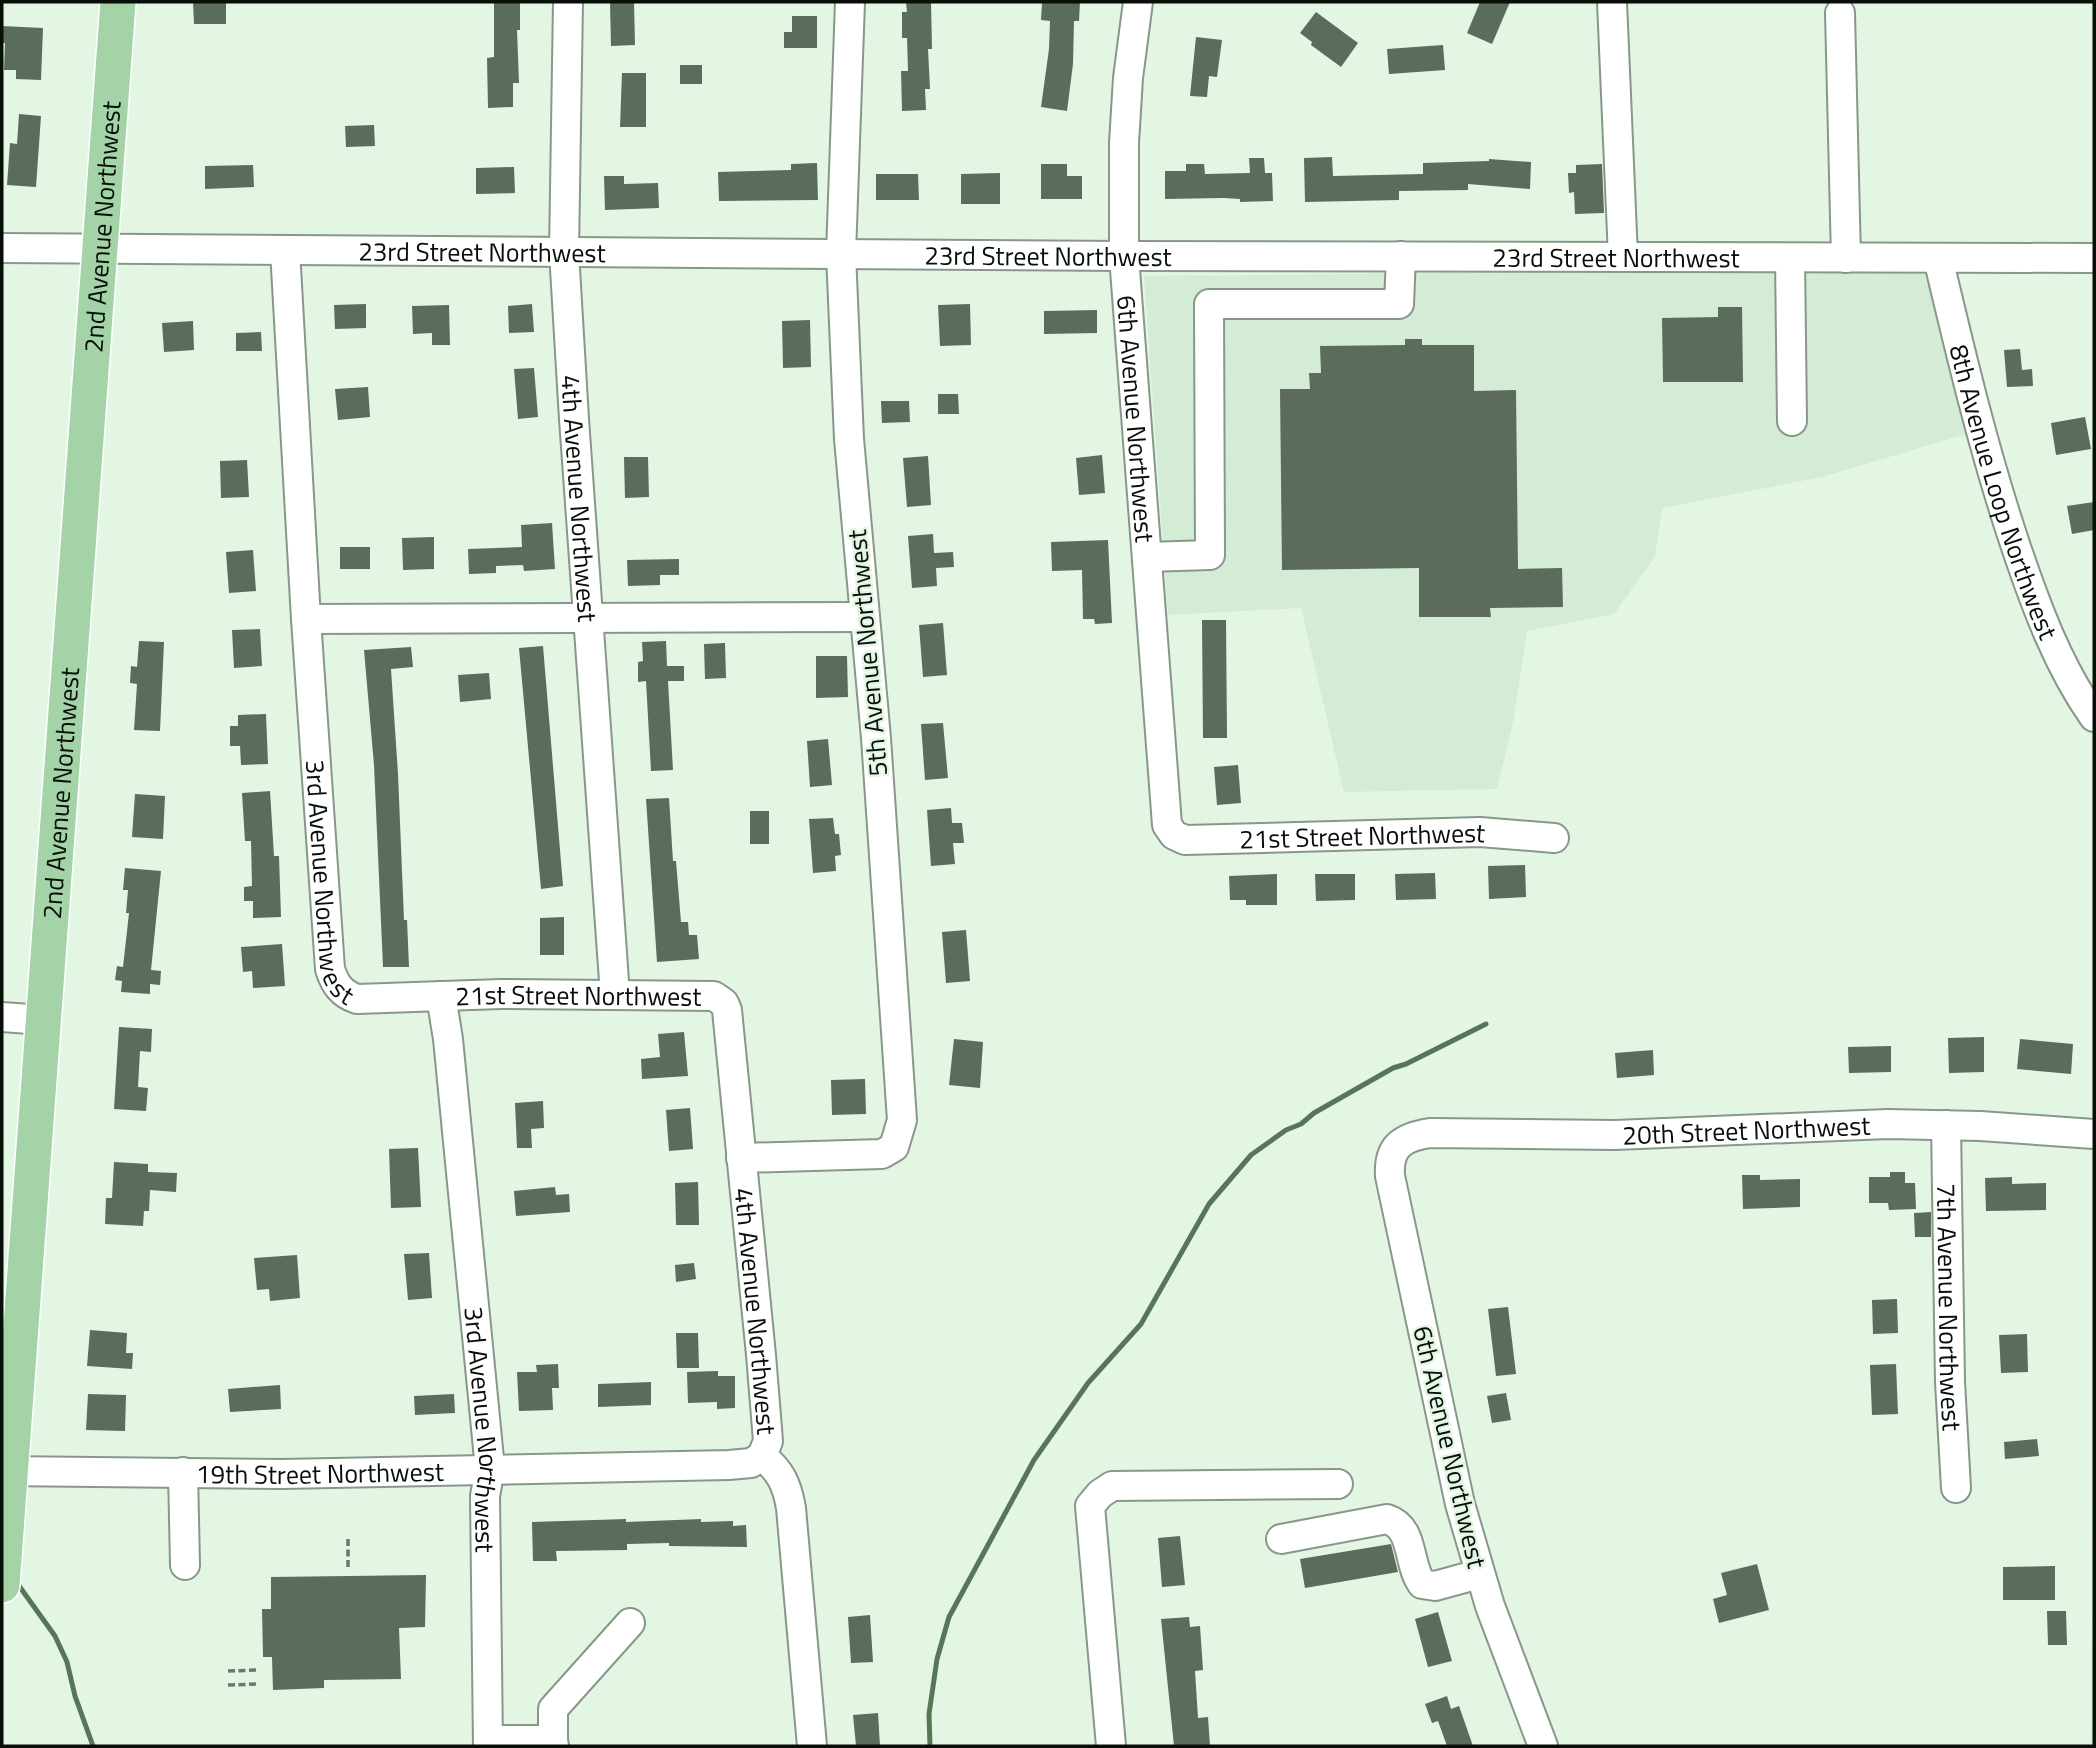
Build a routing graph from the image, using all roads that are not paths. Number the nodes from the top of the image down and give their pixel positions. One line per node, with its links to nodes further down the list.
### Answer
1 (118, 2): 7 (main road, 2nd Avenue Northwest)
2 (568, 2): 10 (street, 4th Avenue Northwest)
3 (850, 2): 11 (street, 5th Avenue Northwest)
4 (1138, 2): 12 (street, 6th Avenue Northwest)
5 (1612, 2): 14 (street)
6 (1840, 13): 16 (street)
7 (100, 247): 8 (street, 23rd Street Northwest); 9 (street, 23rd Street Northwest); 31 (main road, 2nd Avenue Northwest)
8 (2, 248)
9 (285, 250): 10 (street, 23rd Street Northwest); 23 (street, 3rd Avenue Northwest)
10 (564, 252): 11 (street, 23rd Street Northwest); 21 (street, 4th Avenue Northwest)
11 (841, 254): 12 (street, 23rd Street Northwest); 22 (street, 5th Avenue Northwest)
12 (1124, 256): 13 (street, 23rd Street Northwest); 20 (street, 6th Avenue Northwest)
13 (1401, 256): 14 (street, 23rd Street Northwest); 20 (street)
14 (1623, 257): 15 (street, 23rd Street Northwest)
15 (1790, 258): 16 (street, 23rd Street Northwest); 19 (street)
16 (1846, 258): 17 (street, 23rd Street Northwest)
17 (1938, 258): 18 (street, 23rd Street Northwest); 24 (street, 8th Avenue Loop Northwest)
18 (2094, 258)
19 (1792, 421)
20 (1147, 557): 25 (street, 6th Avenue Northwest)
21 (589, 617): 22 (street); 23 (street); 27 (street, 4th Avenue Northwest)
22 (864, 617): 35 (street, 5th Avenue Northwest)
23 (306, 619): 28 (street, 3rd Avenue Northwest)
24 (2094, 717)
25 (1174, 835): 26 (street, 21st Street Northwest)
26 (1553, 838)
27 (615, 995): 28 (street, 21st Street Northwest); 29 (street, 21st Street Northwest)
28 (441, 996): 37 (street, 3rd Avenue Northwest)
29 (714, 996): 35 (street, 4th Avenue Northwest)
30 (2, 1017): 31 (street)
31 (43, 1020): 38 (main road, 2nd Avenue Northwest)
32 (1946, 1125): 33 (street, 20th Street Northwest); 34 (street, 20th Street Northwest); 41 (street, 7th Avenue Northwest)
33 (2094, 1134)
34 (1400, 1142): 44 (street, 6th Avenue Northwest)
35 (741, 1158): 36 (street, 4th Avenue Northwest)
36 (762, 1456): 37 (street, 19th Street Northwest); 49 (street, 4th Avenue Northwest)
37 (490, 1469): 39 (street, 19th Street Northwest); 47 (street, 3rd Avenue Northwest)
38 (6, 1471): 39 (street, 19th Street Northwest); 45 (main road, 2nd Avenue Northwest)
39 (183, 1472): 43 (street)
40 (1338, 1484): 50 (street)
41 (1955, 1488)
42 (1282, 1539): 44 (street)
43 (185, 1565)
44 (1479, 1574): 51 (street, 6th Avenue Northwest)
45 (2, 1585)
46 (630, 1623): 48 (street)
47 (488, 1743): 48 (street)
48 (553, 1743)
49 (812, 1746)
50 (1111, 1746)
51 (1543, 1746)

